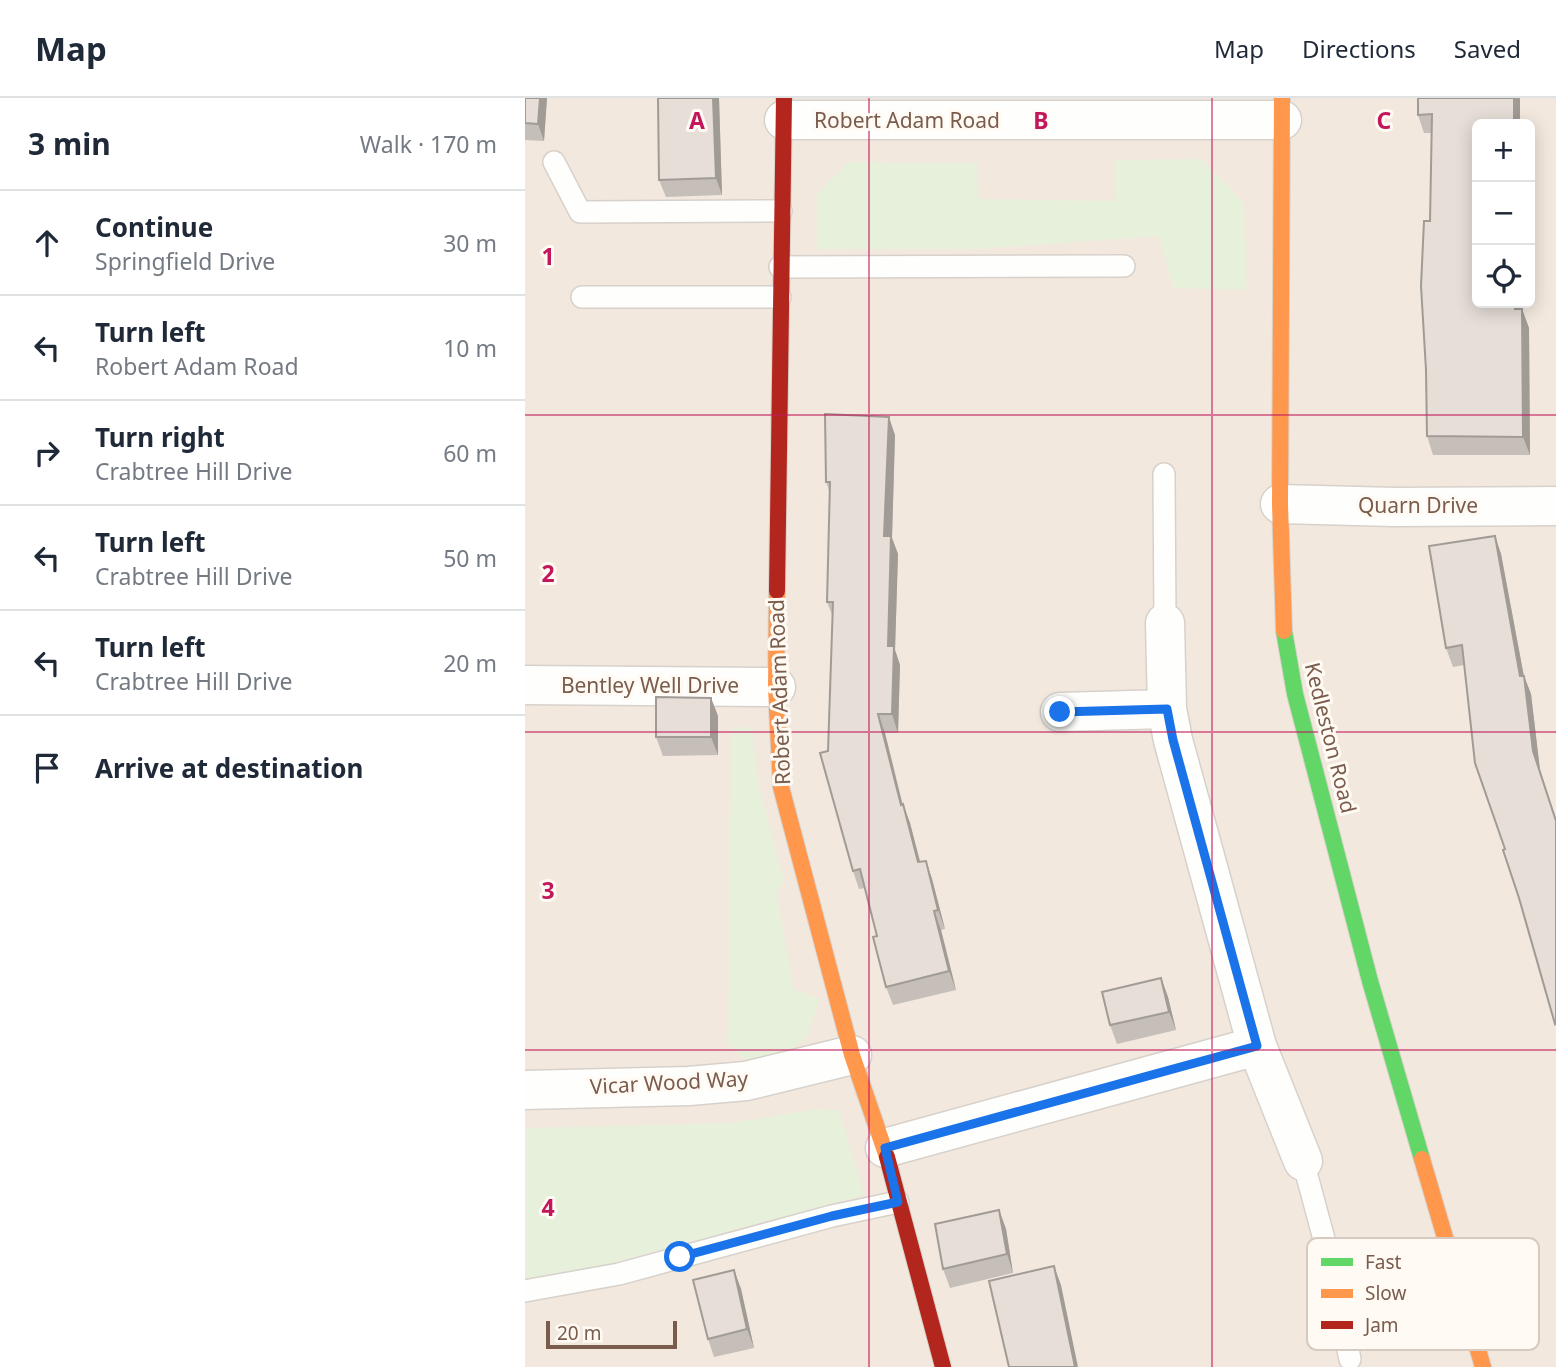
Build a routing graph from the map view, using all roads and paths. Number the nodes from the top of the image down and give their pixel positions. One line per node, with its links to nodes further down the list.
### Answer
1 (784, 109): 2 (street, Robert Adam Road); 4 (street, Robert Adam Road)
2 (1282, 109): 10 (street, Kedleston Road)
3 (554, 162): 4 (lane)
4 (781, 211): 6 (street, Robert Adam Road)
5 (1124, 266): 6 (lane)
6 (781, 267): 8 (street, Robert Adam Road)
7 (582, 297): 8 (lane)
8 (781, 297): 14 (street, Robert Adam Road)
9 (1164, 474): 12 (lane)
10 (1280, 504): 11 (street, Quarn Drive); 24 (street, Kedleston Road)
11 (1556, 506)
12 (1165, 623): 15 (street)
13 (525, 685): 14 (street, Bentley Well Drive)
14 (776, 687): 18 (street, Robert Adam Road)
15 (1167, 709): 16 (street); 17 (street)
16 (1060, 712)
17 (1257, 1046): 20 (street); 21 (street)
18 (852, 1055): 19 (street, Vicar Wood Way); 20 (street, Robert Adam Road)
19 (525, 1090)
20 (885, 1148): 22 (street, Robert Adam Road)
21 (1303, 1161): 23 (lane)
22 (898, 1202): 25 (lane); 29 (street, Robert Adam Road)
23 (1324, 1238)
24 (1445, 1238)
25 (525, 1291)
26 (1348, 1350): 28 (lane)
27 (1478, 1350): 30 (street, Kedleston Road)
28 (1350, 1359)
29 (943, 1367)
30 (1483, 1367)

